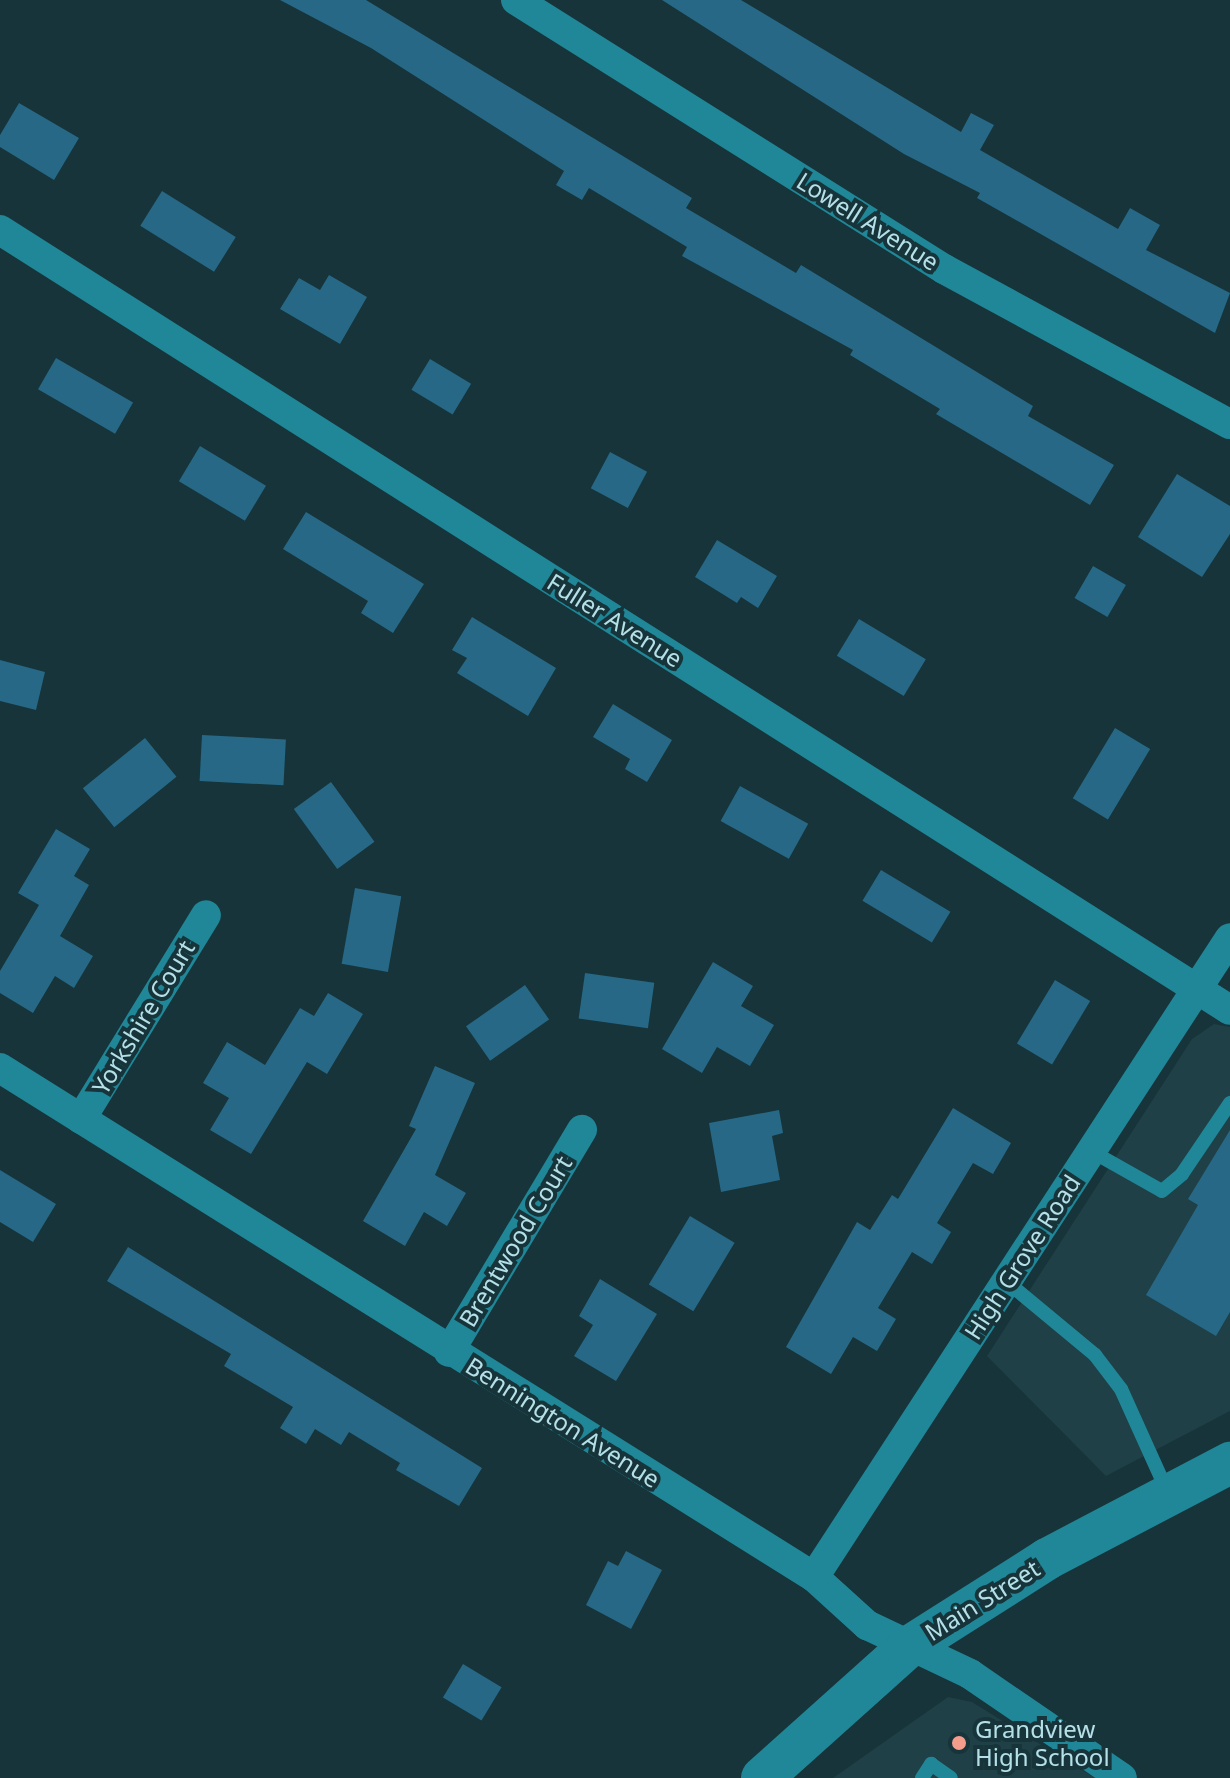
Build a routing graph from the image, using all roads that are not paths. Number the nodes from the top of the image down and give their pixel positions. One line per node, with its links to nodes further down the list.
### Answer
1 (516, 0): 3 (street, Lowell Avenue)
2 (0, 230): 6 (street, Fuller Avenue)
3 (1230, 424)
4 (206, 915): 10 (street, Yorkshire Court)
5 (1230, 938): 6 (street, High Grove Road)
6 (1197, 989): 7 (street, Fuller Avenue); 12 (street, High Grove Road)
7 (1230, 1010)
8 (0, 1068): 10 (street, Bennington Avenue)
9 (1230, 1103): 12 (lane)
10 (81, 1119): 14 (street, Bennington Avenue)
11 (582, 1130): 14 (street, Brentwood Court)
12 (1091, 1151): 13 (street, High Grove Road)
13 (1006, 1281): 16 (lane); 17 (street, High Grove Road)
14 (449, 1352): 17 (street, Bennington Avenue)
15 (1230, 1463): 16 (main road, Main Street)
16 (1168, 1494): 18 (main road, Main Street)
17 (814, 1577): 18 (street, Bennington Avenue)
18 (907, 1648): 19 (main road, Main Street); 22 (street, Bennington Avenue)
19 (762, 1778)
20 (922, 1778): 21 (lane)
21 (951, 1778)
22 (1122, 1778)

